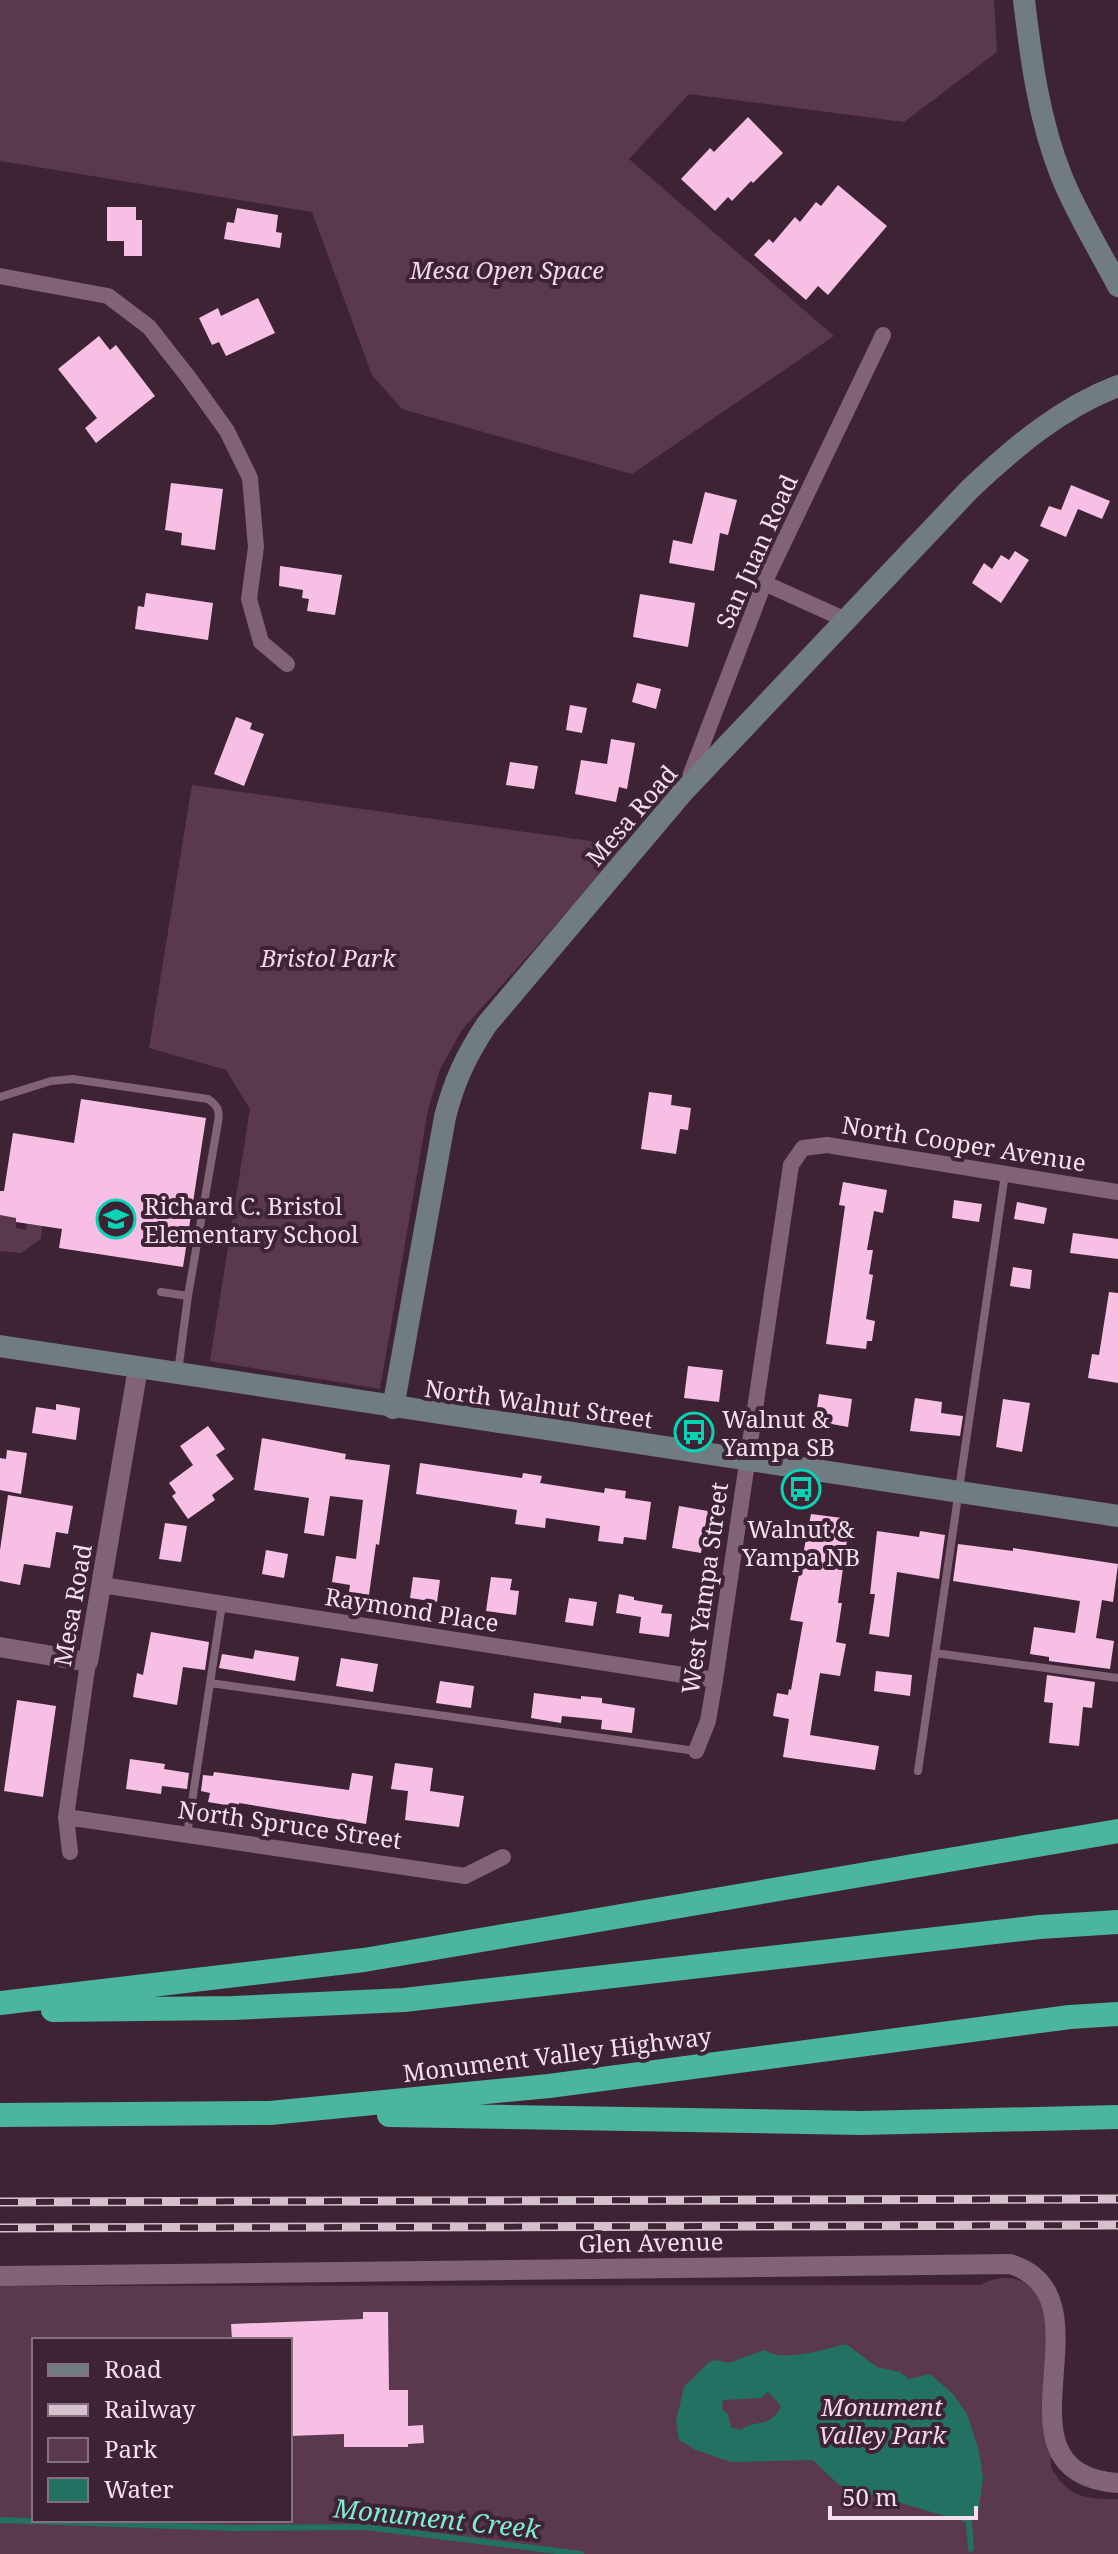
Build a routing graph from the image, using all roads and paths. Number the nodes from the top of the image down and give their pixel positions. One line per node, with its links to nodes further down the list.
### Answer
1 (1024, 0): 3 (main road)
2 (0, 276): 8 (street)
3 (1118, 286)
4 (883, 335): 6 (street, San Juan Road)
5 (1118, 386): 7 (main road, Mesa Road)
6 (764, 583): 7 (street); 9 (street, San Juan Road)
7 (846, 620): 9 (main road, Mesa Road)
8 (287, 664)
9 (683, 792): 19 (main road, Mesa Road)
10 (0, 1097): 15 (lane)
11 (803, 1148): 12 (street, North Cooper Avenue); 20 (street, West Yampa Street)
12 (1005, 1174): 13 (street, North Cooper Avenue); 21 (lane)
13 (1118, 1192)
14 (161, 1292): 15 (lane)
15 (188, 1296): 18 (lane)
16 (0, 1346): 17 (main road, North Walnut Street)
17 (138, 1368): 18 (main road, North Walnut Street); 23 (street, Mesa Road)
18 (178, 1373): 19 (main road, North Walnut Street)
19 (393, 1408): 20 (main road, North Walnut Street)
20 (747, 1459): 21 (main road, North Walnut Street); 29 (street, West Yampa Street)
21 (959, 1492): 22 (main road, North Walnut Street); 26 (lane)
22 (1118, 1516)
23 (102, 1585): 24 (street, Raymond Place); 27 (street, Mesa Road)
24 (222, 1604): 29 (street, Raymond Place); 30 (lane)
25 (0, 1647): 27 (street)
26 (935, 1653): 28 (lane); 32 (lane)
27 (88, 1662): 33 (street, Mesa Road)
28 (1118, 1678)
29 (715, 1680): 31 (street, West Yampa Street)
30 (210, 1683): 31 (lane); 35 (lane)
31 (696, 1751)
32 (918, 1771)
33 (66, 1817): 35 (street, North Spruce Street); 36 (street, Mesa Road)
34 (1118, 1831): 39 (highway)
35 (187, 1836): 37 (street, North Spruce Street)
36 (70, 1852)
37 (503, 1857)
38 (1118, 1922): 40 (highway)
39 (0, 2003)
40 (0, 2011)
41 (1118, 2014): 42 (highway, Monument Valley Highway)
42 (270, 2113): 43 (highway, Monument Valley Highway); 44 (highway)
43 (0, 2115)
44 (1118, 2117)
45 (0, 2276): 46 (street, Glen Avenue)
46 (1118, 2483)

